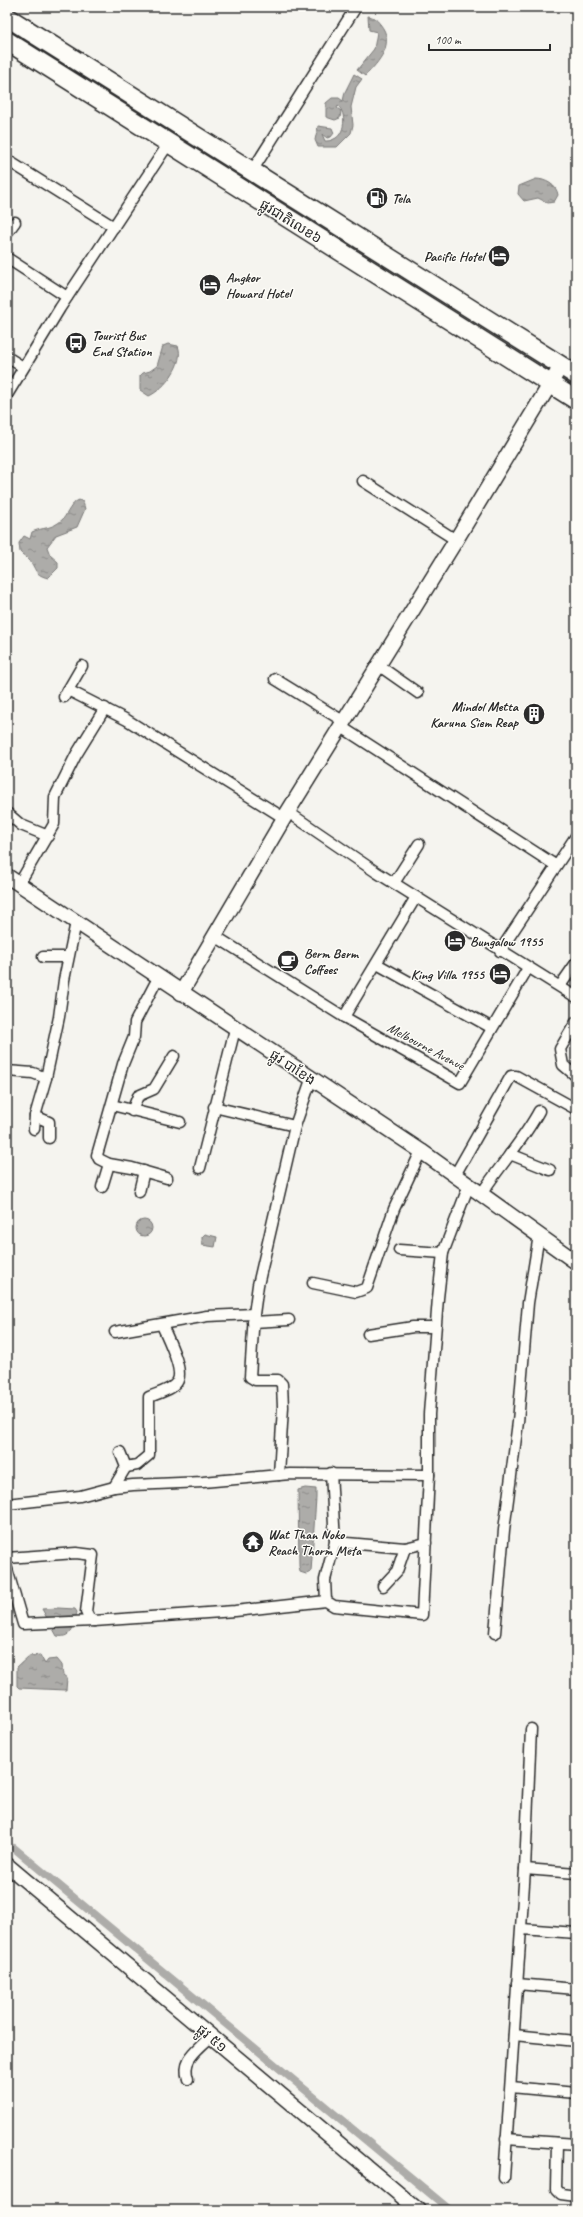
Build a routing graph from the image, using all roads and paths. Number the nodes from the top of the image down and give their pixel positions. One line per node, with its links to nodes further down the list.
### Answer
1 (356, 7): 6 (street)
2 (7, 17): 6 (highway, ផ្លូវជាតិលេខ៦)
3 (7, 41): 4 (highway, ផ្លូវជាតិលេខ៦)
4 (168, 143): 8 (street); 16 (highway, ផ្លូវជាតិលេខ៦)
5 (7, 160): 8 (street)
6 (252, 171): 13 (highway, ផ្លូវជាតិលេខ៦)
7 (15, 222): 9 (street)
8 (114, 227): 11 (street)
9 (7, 233)
10 (7, 258): 11 (street)
11 (67, 297): 14 (street)
12 (7, 357): 14 (street)
13 (561, 366): 15 (highway, ផ្លូវជាតិលេខ៦); 16 (street)
14 (23, 367): 17 (street)
15 (576, 375)
16 (550, 383): 18 (highway, ផ្លូវជាតិលេខ៦); 20 (street)
17 (7, 395)
18 (576, 400)
19 (363, 481): 20 (street)
20 (456, 540): 21 (street)
21 (378, 665): 24 (street); 26 (street)
22 (82, 666): 25 (street)
23 (275, 679): 26 (street)
24 (418, 693)
25 (104, 708): 28 (street); 29 (street)
26 (342, 724): 28 (street); 32 (street)
27 (7, 813): 29 (street)
28 (286, 815): 34 (street); 38 (street)
29 (48, 836): 35 (street)
30 (576, 836): 32 (street)
31 (419, 844): 34 (street)
32 (556, 865): 39 (street)
33 (7, 876): 35 (street, ផ្លូវ បាខែង)
34 (394, 883): 36 (street)
35 (19, 884): 37 (street, ផ្លូវ បាខែង)
36 (416, 897): 39 (street); 43 (street)
37 (76, 922): 41 (street); 45 (street, ផ្លូវ បាខែង)
38 (215, 936): 47 (street); 49 (street, Melbourne Avenue)
39 (500, 950): 44 (street)
40 (43, 957): 41 (street)
41 (68, 957): 56 (street)
42 (576, 963): 46 (street)
43 (377, 964): 49 (street); 51 (street)
44 (528, 968): 46 (street); 51 (street, Melbourne Avenue)
45 (158, 978): 47 (street, ផ្លូវ បាខែង); 58 (street)
46 (560, 986): 48 (street)
47 (181, 993): 52 (street, ផ្លូវ បាខែង)
48 (576, 997)
49 (344, 1018): 51 (street, Melbourne Avenue)
50 (576, 1022): 55 (street)
51 (492, 1028)
52 (235, 1029): 57 (street, ផ្លូវ បាខែង); 59 (street)
53 (174, 1056): 61 (street)
54 (7, 1071): 56 (street)
55 (576, 1076)
56 (46, 1078): 63 (street)
57 (311, 1080): 65 (street); 68 (street, ផ្លូវ បាខែង)
58 (112, 1105): 61 (street); 70 (street)
59 (214, 1107): 65 (street); 71 (street)
60 (576, 1109): 74 (street)
61 (132, 1111): 64 (street)
62 (539, 1111): 69 (street)
63 (35, 1116): 66 (street); 67 (street)
64 (180, 1122)
65 (295, 1126): 85 (street)
66 (34, 1129)
67 (49, 1138)
68 (421, 1151): 74 (street, ផ្លូវ បាខែង); 84 (street)
69 (510, 1154): 72 (street); 79 (street)
70 (109, 1164): 73 (street); 77 (street)
71 (200, 1168)
72 (550, 1170)
73 (144, 1171): 75 (street); 78 (street)
74 (455, 1175): 76 (street, ផ្លូវ បាខែង)
75 (167, 1178)
76 (469, 1185): 79 (street, ផ្លូវ បាខែង); 82 (street)
77 (102, 1187)
78 (139, 1192)
79 (482, 1193): 80 (street, ផ្លូវ បាខែង)
80 (539, 1235): 83 (street, ផ្លូវ បាខែង); 106 (street)
81 (399, 1250): 82 (street)
82 (443, 1253): 88 (street)
83 (576, 1262)
84 (313, 1283)
85 (254, 1318): 86 (street); 87 (street); 94 (street)
86 (289, 1320)
87 (162, 1325): 89 (street); 92 (street)
88 (435, 1327): 90 (street); 95 (street)
89 (115, 1332)
90 (368, 1334)
91 (120, 1452): 92 (street)
92 (126, 1467): 96 (street)
93 (331, 1473): 94 (street); 95 (street); 98 (street)
94 (279, 1475): 96 (street)
95 (429, 1475): 99 (street)
96 (114, 1487): 97 (street)
97 (7, 1504)
98 (334, 1542): 100 (street); 104 (street)
99 (426, 1543): 100 (street); 104 (street)
100 (405, 1548): 103 (street)
101 (7, 1558): 105 (street)
102 (7, 1569): 105 (street)
103 (383, 1586)
104 (326, 1601): 105 (street)
105 (94, 1621)
106 (495, 1633)
107 (531, 1729): 109 (street)
108 (7, 1865): 117 (street, ផ្លូវ ៥១)
109 (525, 1869): 110 (street); 111 (street)
110 (576, 1873)
111 (522, 1929): 112 (street); 113 (street)
112 (576, 1933)
113 (517, 1984): 114 (street); 115 (street)
114 (576, 1989)
115 (514, 2035): 116 (street); 119 (street)
116 (576, 2041)
117 (205, 2043): 118 (street); 126 (street, ផ្លូវ ៥១)
118 (188, 2079)
119 (511, 2087): 120 (street); 121 (street)
120 (576, 2093)
121 (506, 2139): 122 (street); 124 (street)
122 (556, 2143): 123 (street); 125 (street)
123 (576, 2144)
124 (504, 2178)
125 (576, 2196)
126 (418, 2210)

